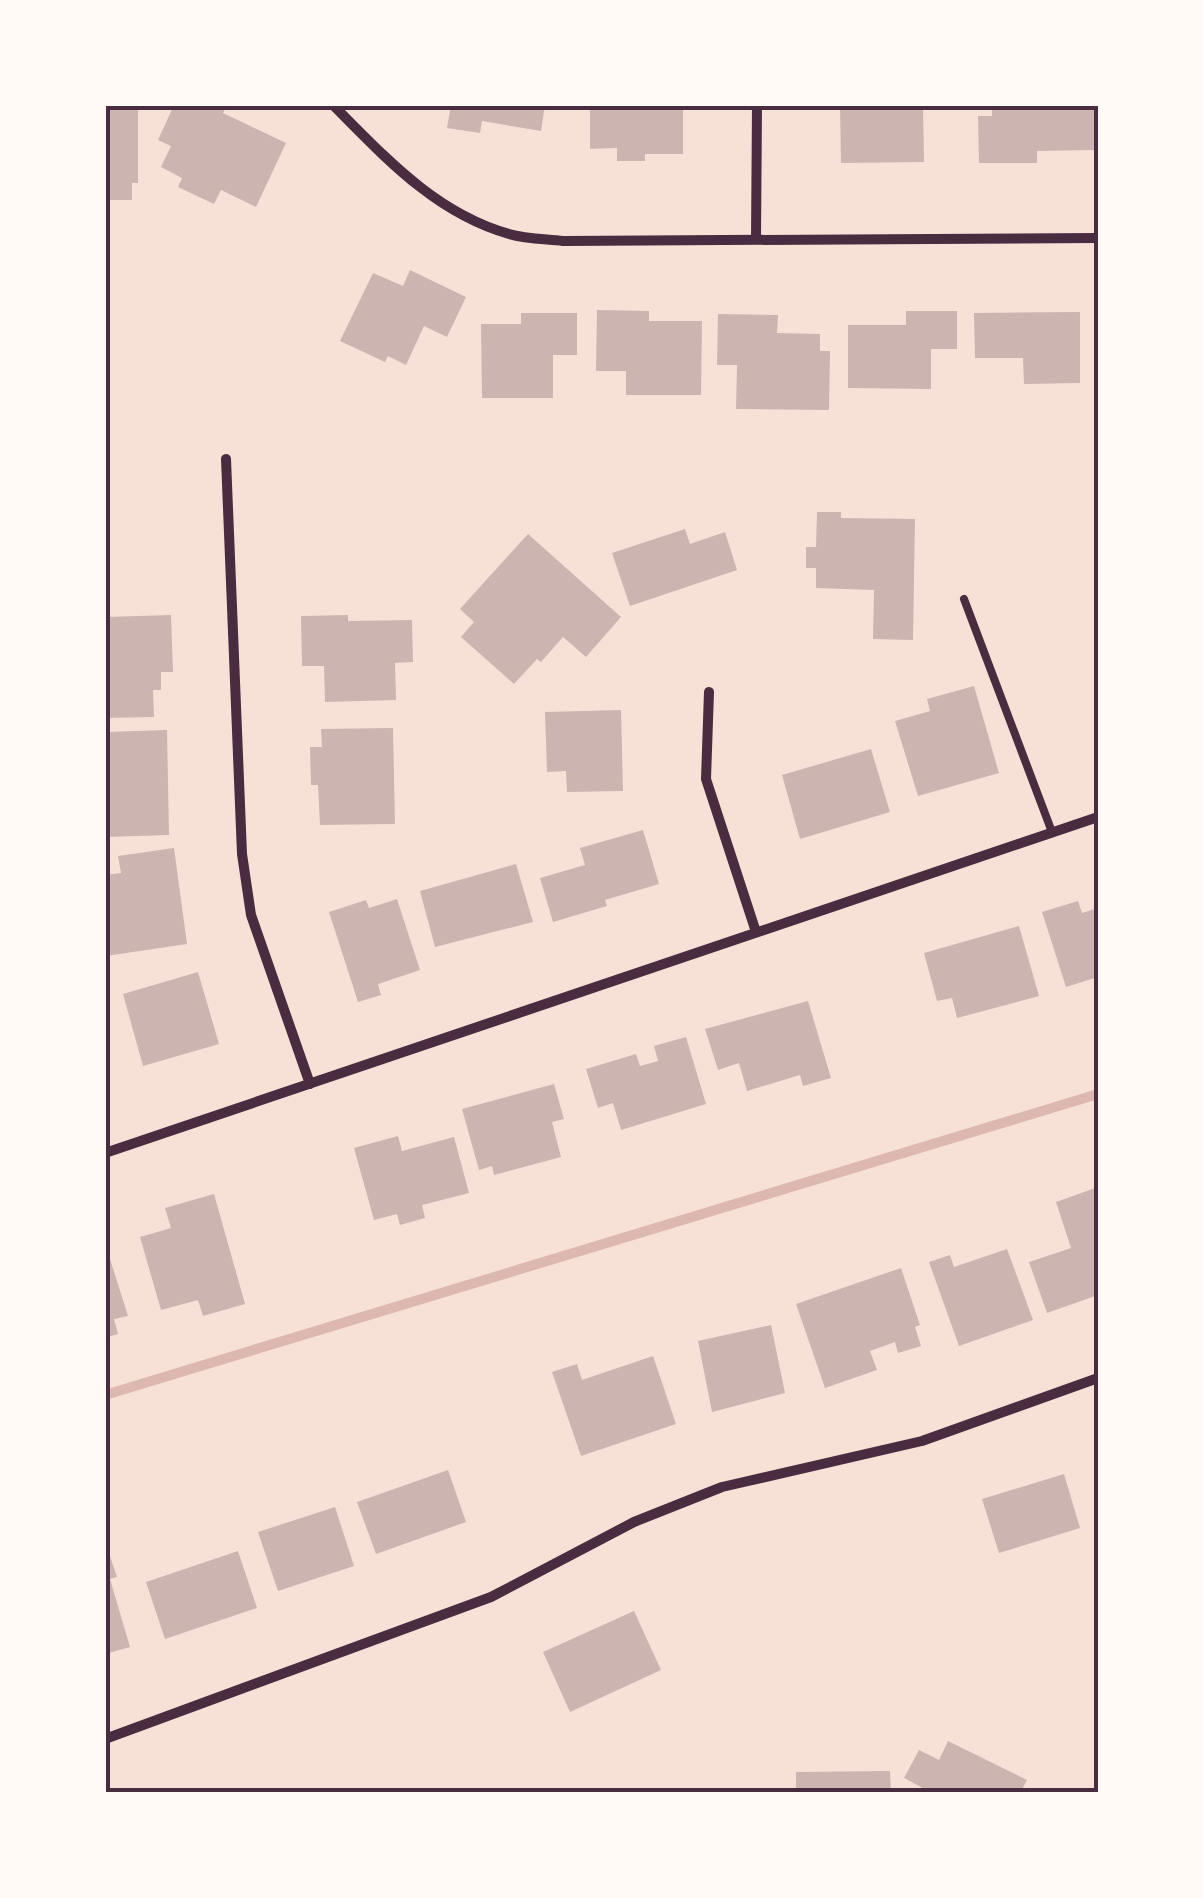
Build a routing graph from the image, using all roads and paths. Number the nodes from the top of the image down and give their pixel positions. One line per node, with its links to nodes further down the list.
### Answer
1 (333, 105): 3 (street)
2 (757, 105): 3 (street)
3 (756, 238): 4 (street)
4 (1098, 238)
5 (226, 459): 11 (street)
6 (964, 599): 9 (lane)
7 (709, 692): 10 (street)
8 (1098, 817): 9 (street)
9 (1052, 832): 10 (street)
10 (756, 932): 11 (street)
11 (310, 1084): 12 (street)
12 (105, 1153)
13 (1098, 1378): 14 (street)
14 (105, 1740)

